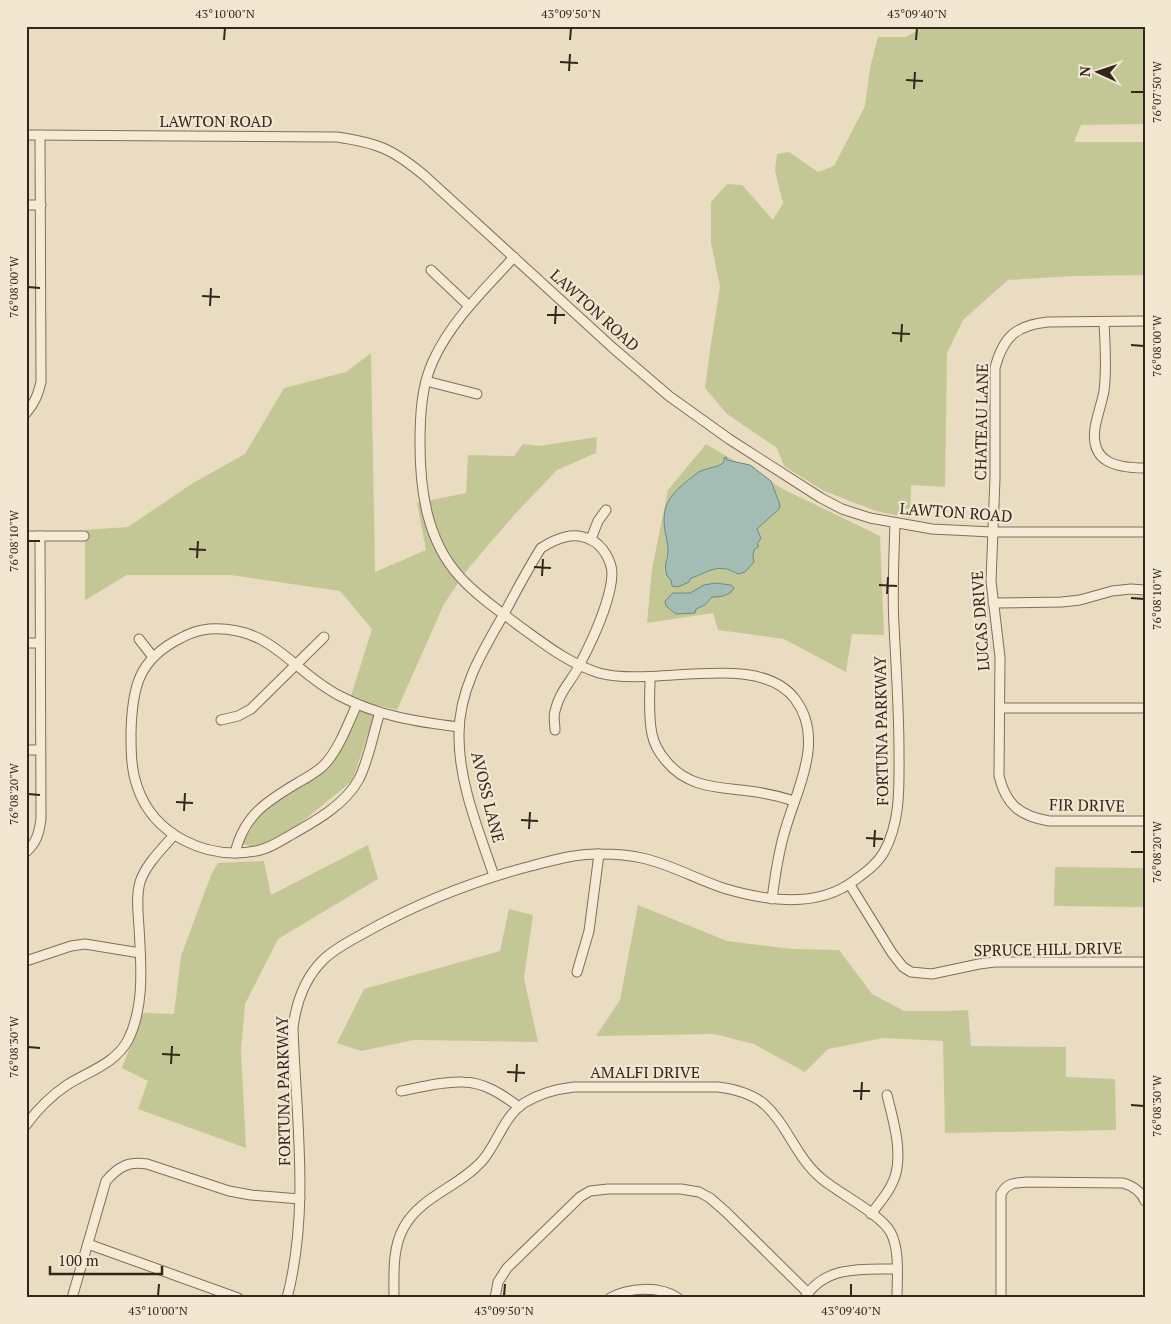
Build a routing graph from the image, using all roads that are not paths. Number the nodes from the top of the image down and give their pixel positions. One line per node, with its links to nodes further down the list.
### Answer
1 (26, 135): 2 (street, LAWTON ROAD)
2 (40, 135): 4 (street); 5 (street, LAWTON ROAD)
3 (26, 205): 4 (street)
4 (41, 205): 12 (street)
5 (514, 257): 7 (street); 15 (street, LAWTON ROAD)
6 (431, 270): 7 (street)
7 (469, 306): 10 (street)
8 (1145, 321): 9 (street, CHATEAU LANE)
9 (1104, 322): 13 (street); 16 (street, CHATEAU LANE)
10 (426, 381): 11 (street); 24 (street)
11 (476, 394)
12 (26, 413)
13 (1145, 468)
14 (606, 510): 21 (street)
15 (895, 523): 16 (street, LAWTON ROAD); 49 (street, FORTUNA PARKWAY)
16 (992, 532): 17 (street, LAWTON ROAD); 23 (street, LUCAS DRIVE)
17 (1145, 532)
18 (26, 536): 19 (street)
19 (40, 536): 20 (street); 28 (street)
20 (84, 536)
21 (591, 539): 24 (street, AVOSS LANE); 31 (street)
22 (1145, 590): 23 (street)
23 (993, 603): 34 (street, LUCAS DRIVE)
24 (503, 614): 31 (street); 38 (street, AVOSS LANE)
25 (324, 637): 30 (street)
26 (138, 638): 29 (street)
27 (26, 643): 28 (street)
28 (40, 643): 41 (street)
29 (153, 657): 30 (street); 44 (street)
30 (296, 664): 33 (street); 37 (street)
31 (580, 666): 32 (street); 39 (street)
32 (650, 677): 42 (street); 42 (street)
33 (358, 704): 36 (street); 46 (street)
34 (1000, 708): 35 (street); 43 (street, FIR DRIVE)
35 (1145, 708)
36 (380, 712): 38 (street); 46 (street)
37 (221, 720)
38 (459, 727): 48 (street, AVOSS LANE)
39 (555, 730)
40 (26, 750): 41 (street)
41 (40, 750): 45 (street)
42 (794, 801): 50 (street)
43 (1145, 821)
44 (174, 835): 46 (street); 51 (street)
45 (26, 852)
46 (235, 853)
47 (599, 854): 48 (street, FORTUNA PARKWAY); 50 (street, FORTUNA PARKWAY); 54 (street)
48 (494, 876): 59 (street, FORTUNA PARKWAY)
49 (850, 885): 50 (street, FORTUNA PARKWAY); 53 (street, SPRUCE HILL DRIVE)
50 (772, 899)
51 (140, 953): 52 (street); 58 (street)
52 (26, 961)
53 (1145, 962)
54 (577, 972)
55 (401, 1090): 57 (street)
56 (887, 1095): 61 (street)
57 (519, 1107): 61 (street, AMALFI DRIVE); 68 (street, AMALFI DRIVE)
58 (26, 1125)
59 (300, 1199): 62 (street); 67 (street, FORTUNA PARKWAY)
60 (1145, 1201): 73 (street)
61 (871, 1214): 63 (street, AMALFI DRIVE)
62 (88, 1244): 65 (street); 66 (street)
63 (897, 1269): 64 (street); 72 (street, AMALFI DRIVE)
64 (806, 1296): 69 (street)
65 (72, 1298)
66 (238, 1298)
67 (287, 1298)
68 (394, 1298)
69 (495, 1298)
70 (610, 1298): 71 (street)
71 (678, 1298)
72 (897, 1298)
73 (1001, 1298)

